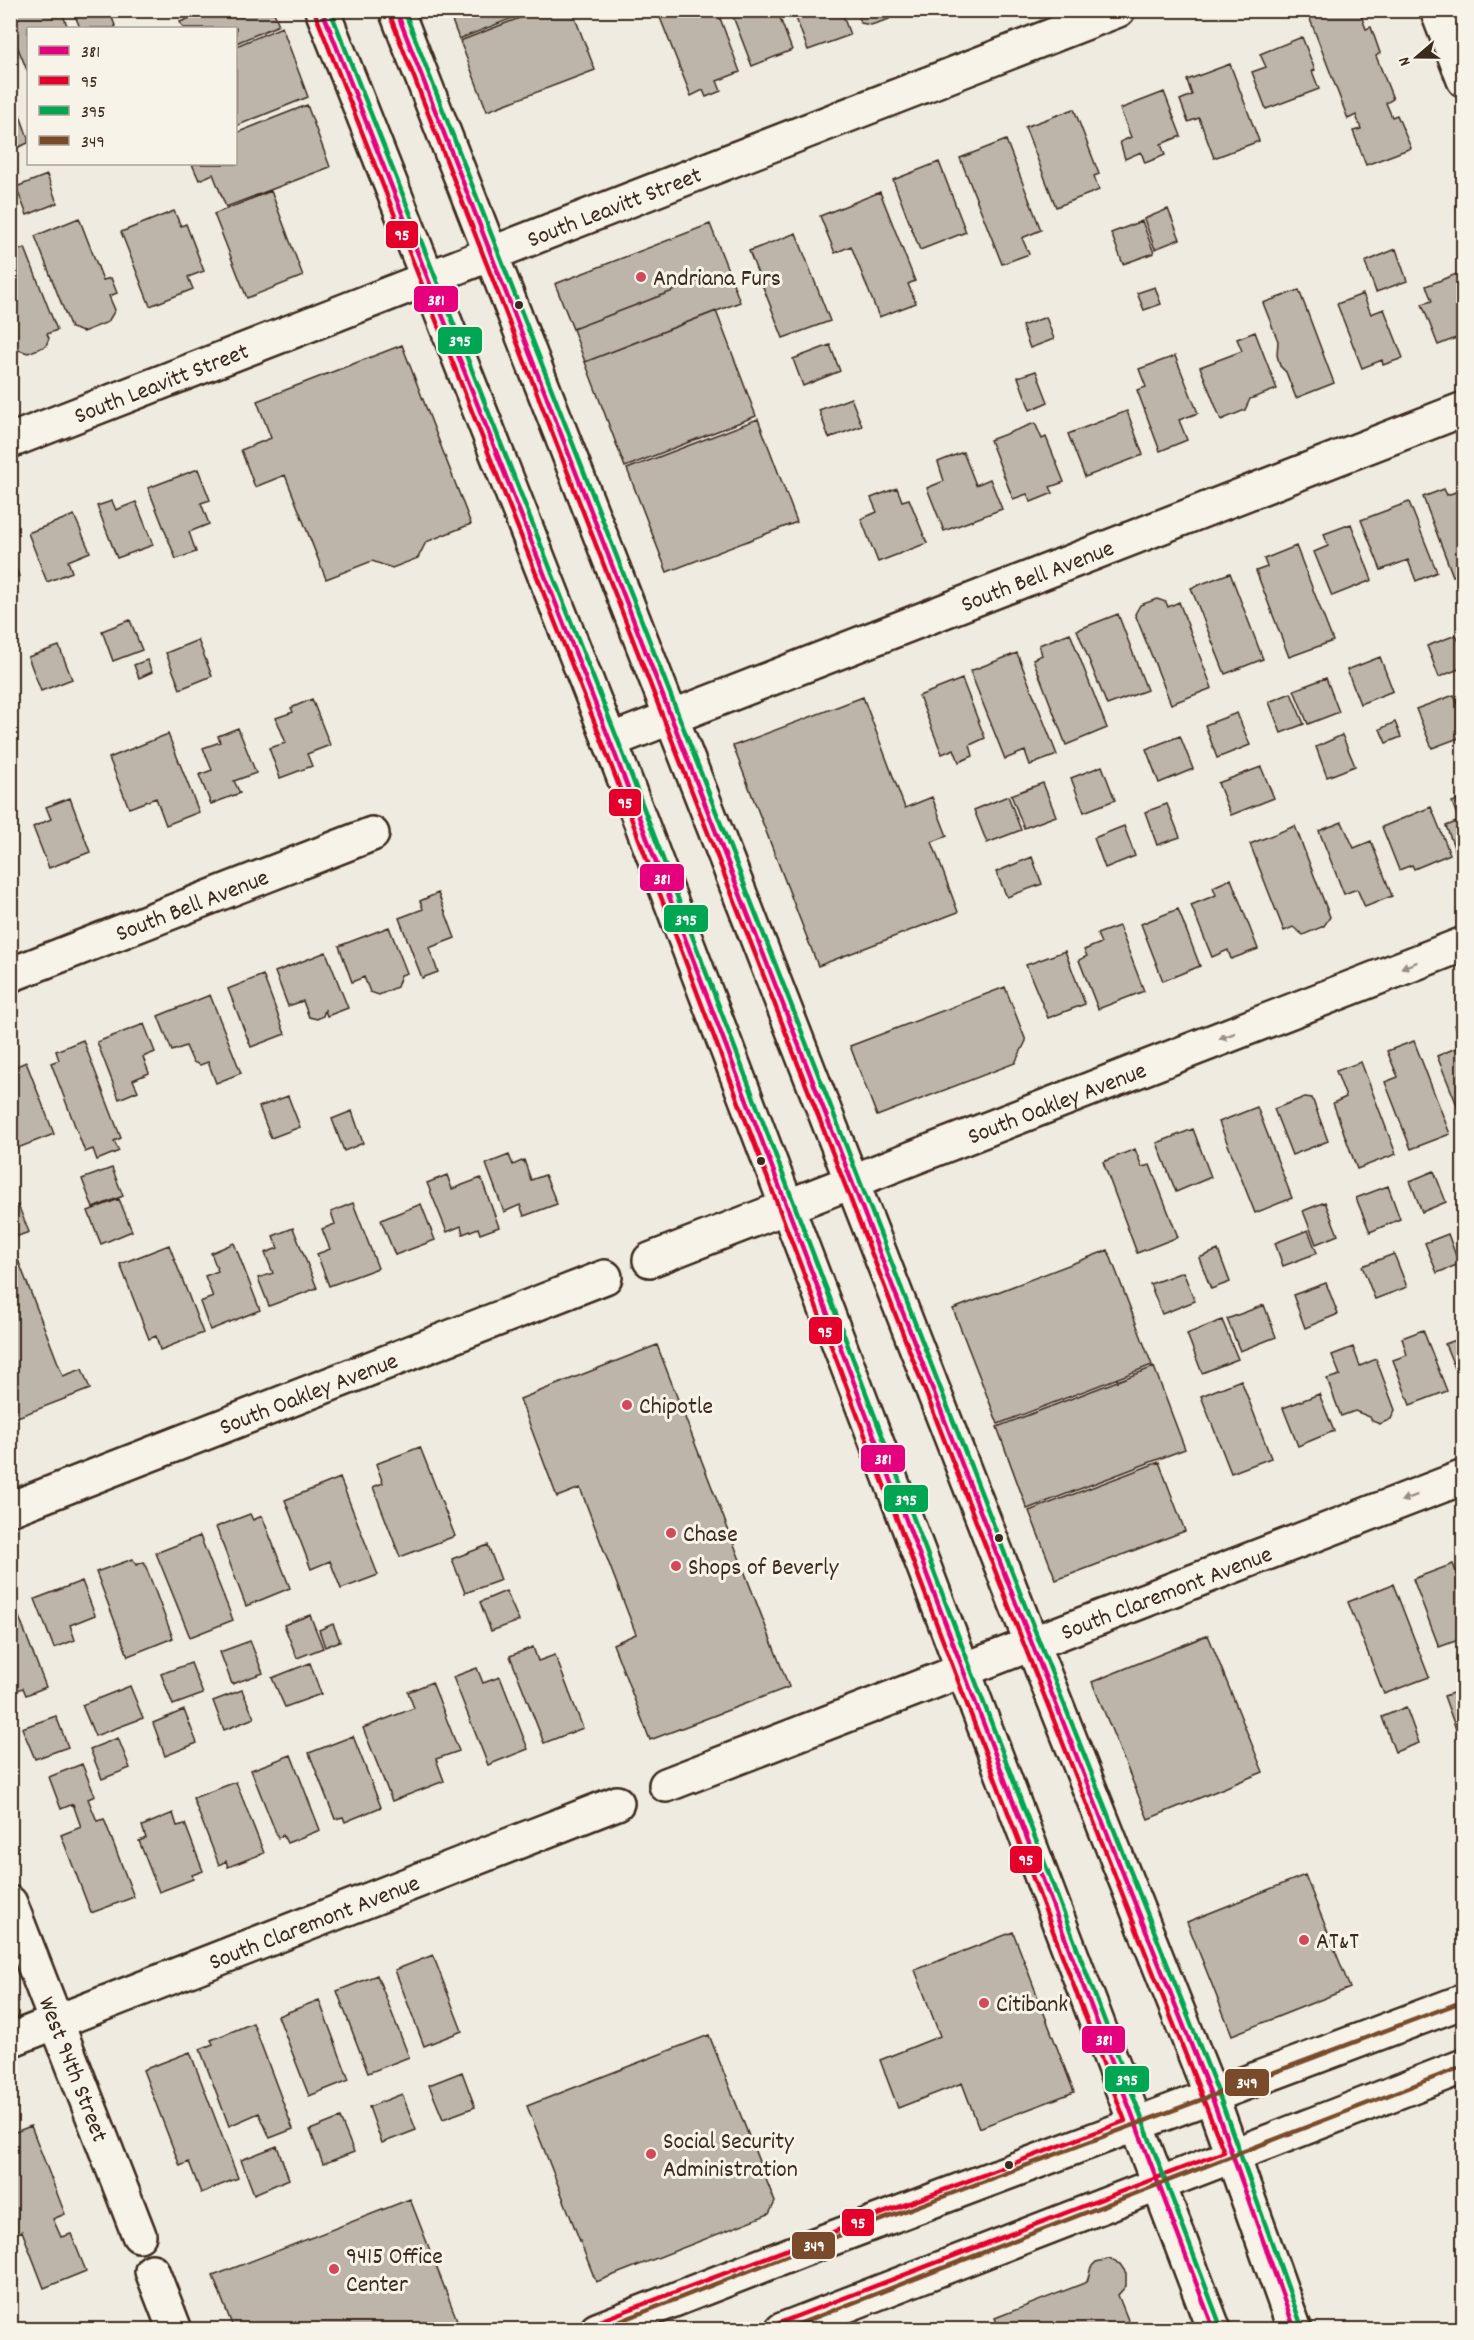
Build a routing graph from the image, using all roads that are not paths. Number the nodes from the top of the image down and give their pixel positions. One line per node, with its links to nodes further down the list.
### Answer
1 (322, 10): 7 (main road)
2 (396, 10): 6 (main road)
3 (1118, 10): 6 (main road, South Leavitt Street)
4 (1437, 10): 5 (main road)
5 (1464, 80)
6 (491, 254): 7 (main road, South Leavitt Street); 10 (main road)
7 (427, 280): 9 (main road, South Leavitt Street); 11 (main road)
8 (1464, 409): 10 (main road, South Bell Avenue)
9 (10, 441)
10 (670, 717): 11 (main road, South Bell Avenue); 15 (main road)
11 (610, 741): 16 (main road)
12 (372, 834): 14 (main road, South Bell Avenue)
13 (1464, 944): 15 (main road, South Oakley Avenue, one-way to 15)
14 (10, 975)
15 (851, 1182): 16 (main road, South Oakley Avenue); 21 (main road)
16 (787, 1207): 17 (main road, South Oakley Avenue); 22 (main road)
17 (650, 1260)
18 (605, 1277): 20 (main road, South Oakley Avenue)
19 (1464, 1477): 21 (main road, South Claremont Avenue, one-way to 21)
20 (10, 1509)
21 (1032, 1644): 22 (main road, South Claremont Avenue); 30 (main road)
22 (963, 1671): 23 (main road, South Claremont Avenue); 31 (main road)
23 (666, 1785)
24 (617, 1803): 27 (main road, South Claremont Avenue)
25 (10, 1903): 27 (main road, West 94th Street)
26 (1464, 2001): 30 (main road)
27 (56, 2022): 28 (main road, South Claremont Avenue); 34 (main road, West 94th Street)
28 (10, 2040)
29 (1464, 2066): 32 (main road)
30 (1211, 2096): 31 (main road); 32 (main road)
31 (1135, 2125): 33 (main road); 37 (main road)
32 (1234, 2156): 33 (main road); 40 (main road)
33 (1157, 2185): 38 (main road); 39 (main road)
34 (139, 2235)
35 (152, 2271): 36 (main road)
36 (175, 2330)
37 (597, 2330)
38 (782, 2330)
39 (1214, 2330)
40 (1295, 2330)

